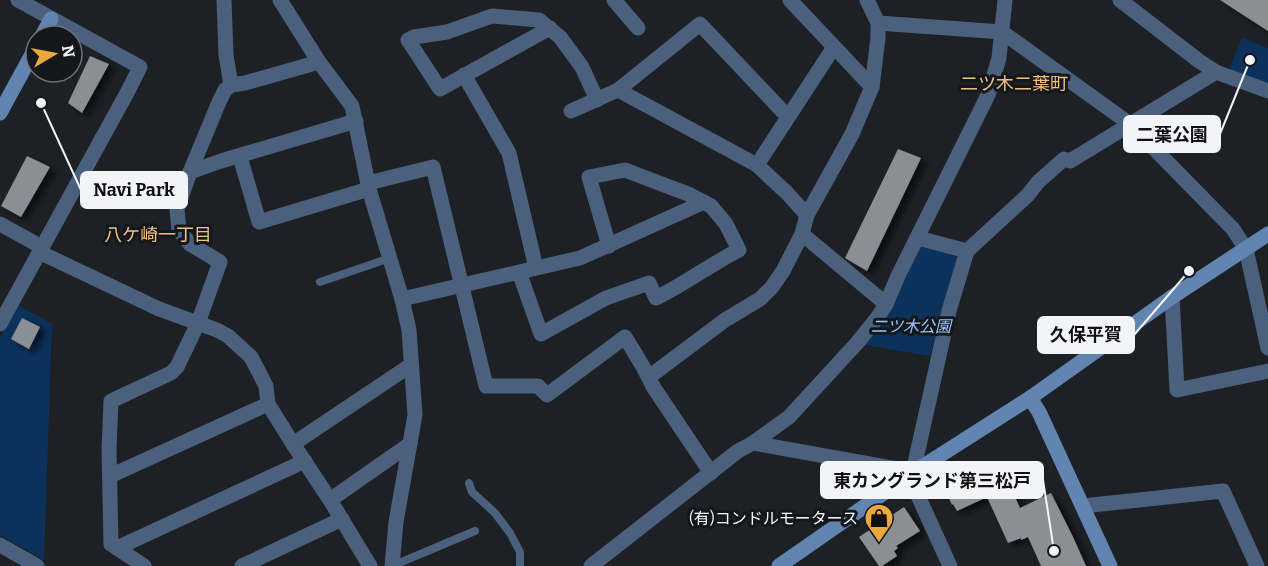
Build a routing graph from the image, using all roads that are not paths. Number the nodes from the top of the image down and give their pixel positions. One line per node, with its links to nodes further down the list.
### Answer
1 (18, 0): 9 (street)
2 (224, 0): 20 (street)
3 (280, 0): 16 (street)
4 (614, 0): 13 (street)
5 (790, 0): 15 (street)
6 (867, 0): 10 (street)
7 (1005, 0): 14 (street)
8 (1120, 0): 18 (street)
9 (51, 19): 11 (street); 42 (street)
10 (878, 23): 14 (street); 21 (street)
11 (48, 24)
12 (550, 28): 19 (street); 19 (street); 24 (street)
13 (638, 28)
14 (1002, 32): 29 (street); 39 (street)
15 (834, 47): 21 (street); 27 (street)
16 (319, 62): 20 (street); 28 (street)
17 (24, 68): 26 (street)
18 (1216, 72): 23 (street); 29 (street)
19 (464, 75): 45 (street)
20 (231, 85): 32 (street)
21 (872, 87): 35 (street)
22 (618, 90): 24 (street); 27 (street); 31 (street)
23 (1268, 91)
24 (597, 100): 25 (street)
25 (571, 111)
26 (0, 113)
27 (788, 117): 31 (street)
28 (356, 121): 30 (street); 33 (street)
29 (1130, 124): 41 (street); 43 (street)
30 (240, 157): 32 (street); 33 (street)
31 (757, 165): 35 (street)
32 (190, 172): 52 (street)
33 (368, 186): 44 (street); 48 (street)
34 (704, 202): 40 (street); 40 (street); 46 (street)
35 (807, 215): 37 (street)
36 (0, 224): 42 (street)
37 (802, 234): 51 (street); 57 (street)
38 (1268, 234): 41 (street)
39 (918, 238): 43 (street); 51 (street)
40 (609, 246): 45 (street)
41 (1246, 249): 49 (street); 54 (street)
42 (41, 250): 52 (street); 53 (street)
43 (967, 251): 65 (street)
44 (390, 258): 47 (lane); 50 (street)
45 (536, 268): 46 (street)
46 (519, 272): 48 (street)
47 (320, 282)
48 (461, 285): 50 (street); 57 (street)
49 (1172, 297): 56 (street); 58 (street)
50 (402, 299): 55 (street)
51 (886, 304): 60 (street)
52 (198, 322): 59 (street); 66 (street)
53 (0, 324)
54 (1268, 348)
55 (411, 365): 61 (street); 62 (street)
56 (1268, 371)
57 (648, 377): 64 (street)
58 (1030, 398): 65 (street); 69 (street)
59 (268, 404): 61 (street); 66 (street)
60 (753, 443): 64 (street); 65 (street)
61 (293, 444): 63 (street)
62 (410, 444): 68 (street); 78 (street)
63 (305, 461): 68 (street); 73 (street)
64 (711, 473): 80 (street)
65 (912, 473): 81 (street); 82 (street)
66 (110, 476): 73 (street)
67 (469, 483): 79 (lane)
68 (330, 500): 70 (street)
69 (1083, 506): 83 (street); 84 (street)
70 (342, 519): 76 (street); 77 (street)
71 (475, 531): 78 (lane)
72 (0, 545): 74 (street)
73 (117, 548): 75 (street)
74 (38, 566)
75 (144, 566)
76 (242, 566)
77 (370, 566)
78 (392, 566)
79 (520, 566)
80 (591, 566)
81 (779, 566)
82 (950, 566)
83 (1110, 566)
84 (1257, 566)

